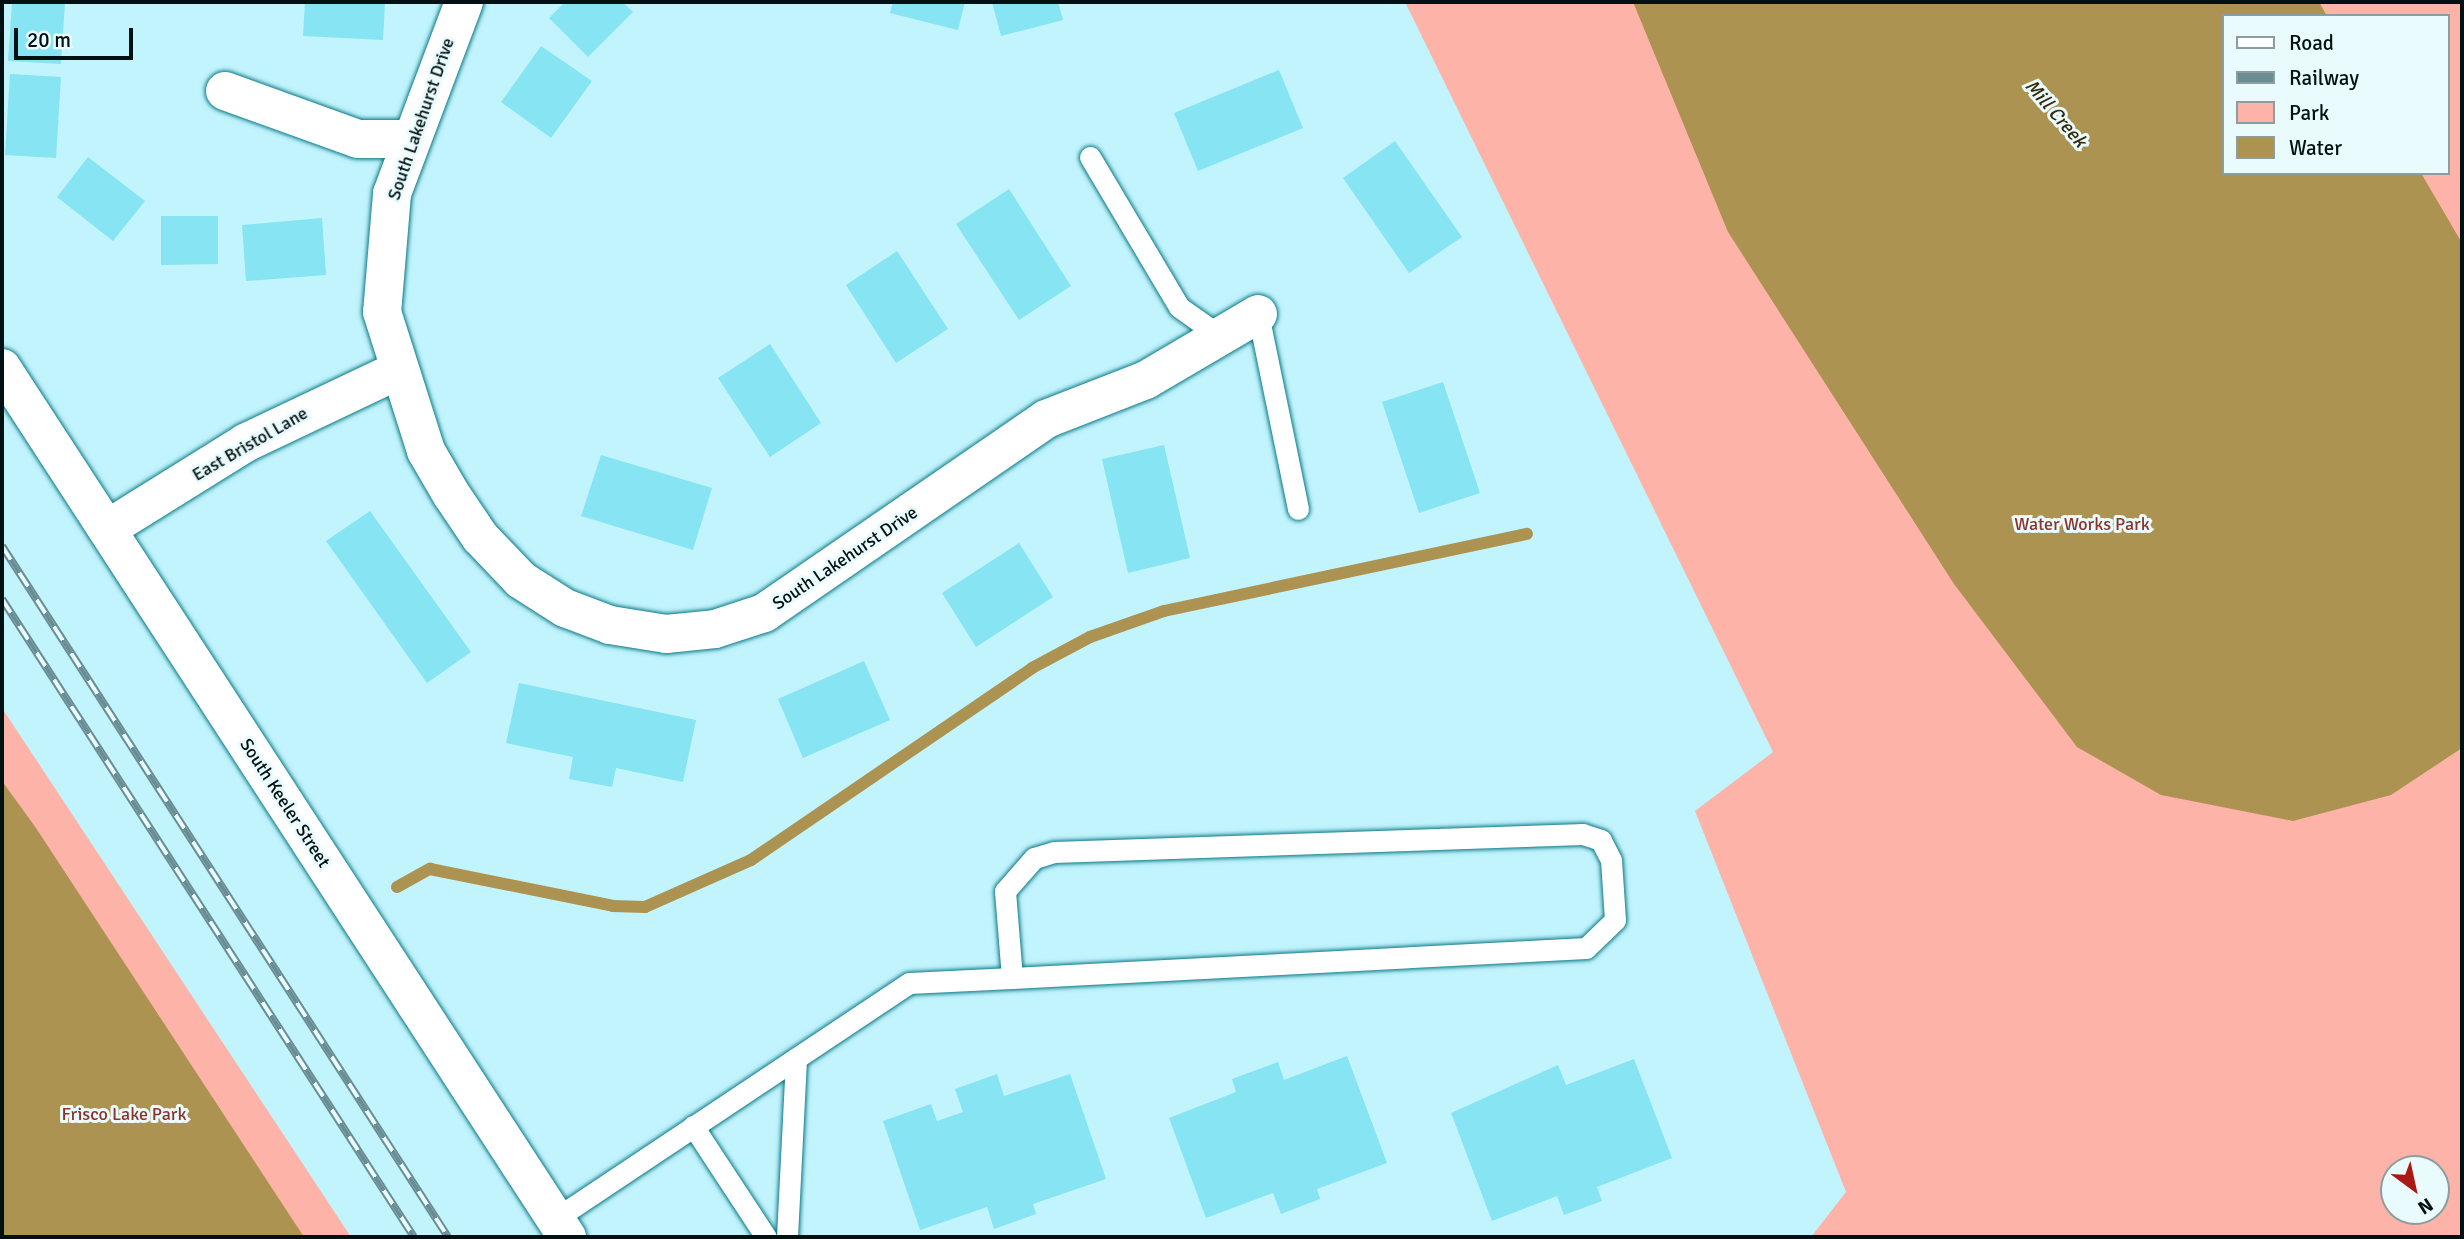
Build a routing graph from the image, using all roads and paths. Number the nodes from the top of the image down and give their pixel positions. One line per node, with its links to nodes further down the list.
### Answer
1 (464, 2): 3 (street, South Lakehurst Drive)
2 (225, 91): 3 (street)
3 (411, 139): 8 (street, South Lakehurst Drive)
4 (1090, 157): 6 (lane)
5 (1258, 314): 6 (street, South Lakehurst Drive); 9 (lane)
6 (1220, 336): 8 (street, South Lakehurst Drive)
7 (2, 368): 10 (street, South Keeler Street)
8 (399, 370): 10 (street, East Bristol Lane)
9 (1298, 509)
10 (107, 529): 14 (street, South Keeler Street)
11 (1012, 978): 11 (lane); 12 (lane)
12 (796, 1058): 13 (lane); 16 (lane)
13 (694, 1126): 14 (lane); 15 (lane)
14 (561, 1228)
15 (766, 1237)
16 (787, 1237)

